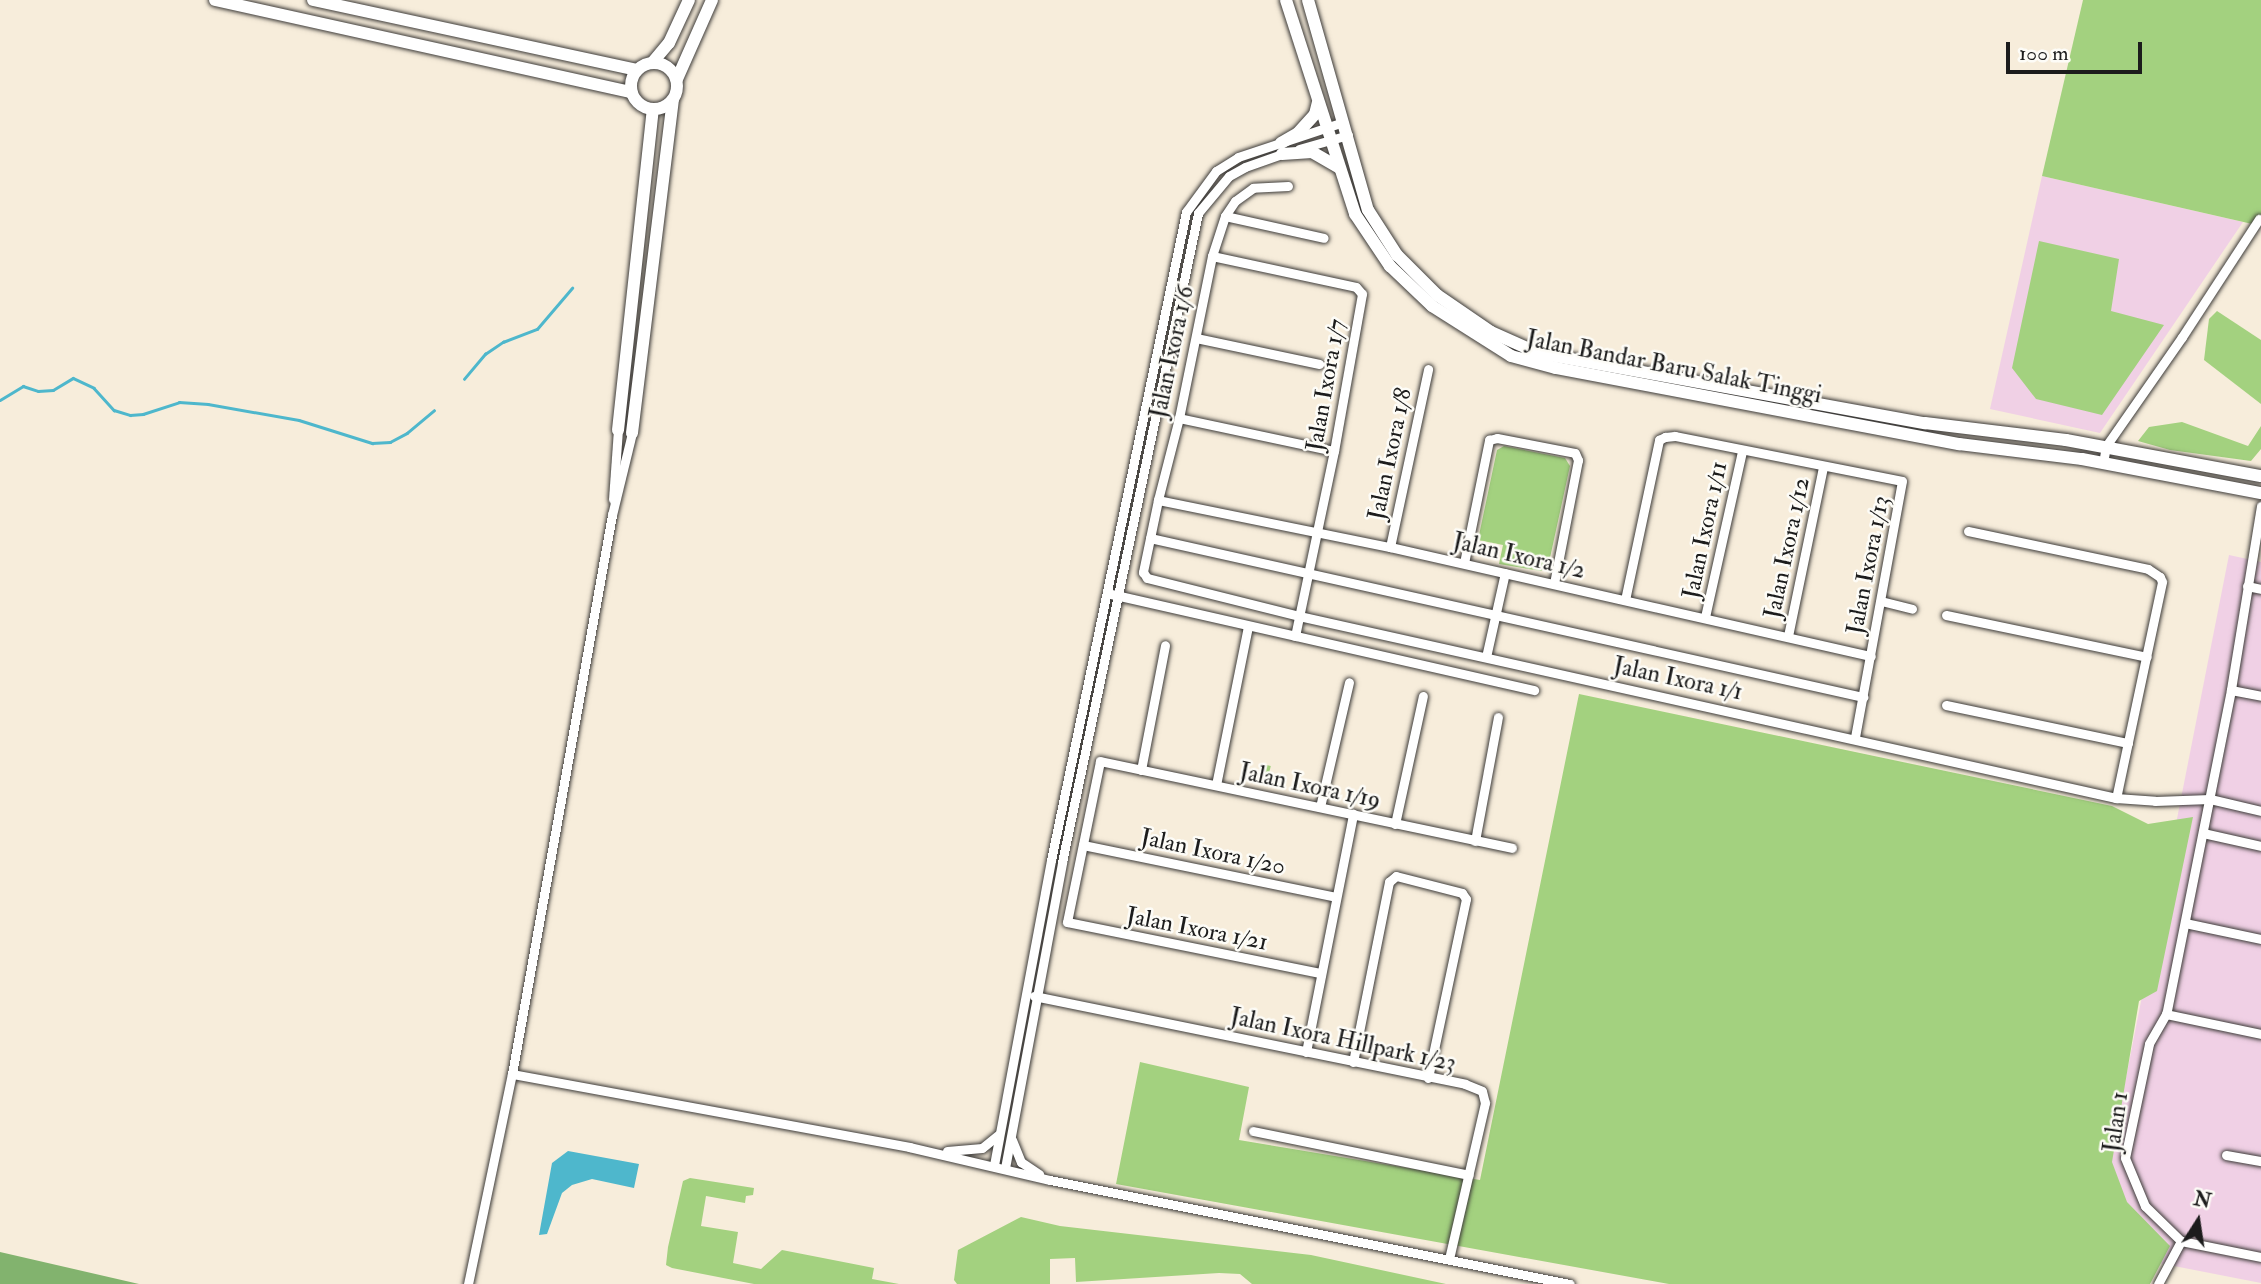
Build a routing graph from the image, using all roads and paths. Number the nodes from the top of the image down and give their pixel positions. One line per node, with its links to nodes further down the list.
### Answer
1 (215, 0): 10 (main road)
2 (313, 0): 8 (main road)
3 (689, 0): 7 (main road)
4 (712, 0): 9 (main road)
5 (1286, 0): 12 (main road, Jalan Bandar Baru Salak Tinggi)
6 (1308, 0): 14 (main road, Jalan Bandar Baru Salak Tinggi)
7 (652, 63): 8 (main road); 9 (main road)
8 (637, 70): 10 (main road)
9 (677, 79): 11 (main road)
10 (631, 92): 13 (main road)
11 (673, 101): 13 (main road); 31 (main road)
12 (1318, 101): 15 (main road, Jalan Bandar Baru Salak Tinggi); 17 (main road)
13 (653, 110): 30 (main road)
14 (1343, 122): 15 (street); 16 (main road, Jalan Bandar Baru Salak Tinggi)
15 (1329, 134): 16 (street); 17 (street); 20 (main road, Jalan Bandar Baru Salak Tinggi)
16 (1348, 135): 32 (main road, Jalan Bandar Baru Salak Tinggi)
17 (1281, 149): 18 (street); 19 (street); 20 (main road)
18 (1238, 157): 19 (street); 53 (street)
19 (1245, 167): 54 (street)
20 (1340, 168): 35 (main road, Jalan Bandar Baru Salak Tinggi)
21 (1289, 186): 22 (street, Jalan Ixora 1/6)
22 (1225, 216): 24 (street); 25 (street, Jalan Ixora 1/6)
23 (2259, 219): 32 (street)
24 (1324, 238)
25 (1212, 256): 26 (street, Jalan Ixora 1/6); 33 (street, Jalan Ixora 1/7)
26 (1196, 338): 27 (street); 29 (street, Jalan Ixora 1/6)
27 (1319, 363)
28 (1428, 369): 45 (street, Jalan Ixora 1/8)
29 (1179, 418): 33 (street); 39 (street, Jalan Ixora 1/6)
30 (618, 430): 41 (street)
31 (632, 433): 41 (street)
32 (2106, 446): 35 (street); 37 (main road, Jalan Bandar Baru Salak Tinggi)
33 (1334, 451): 42 (street, Jalan Ixora 1/7)
34 (1742, 451): 36 (street); 55 (street); 61 (street, Jalan Ixora 1/11)
35 (2103, 463): 38 (main road, Jalan Bandar Baru Salak Tinggi)
36 (1823, 467): 56 (street, Jalan Ixora 1/13); 64 (street, Jalan Ixora 1/12)
37 (2261, 476)
38 (2261, 493)
39 (1158, 500): 42 (street, Jalan Ixora 1/2); 44 (street, Jalan Ixora 1/6)
40 (2261, 506): 51 (street)
41 (612, 515): 102 (street)
42 (1316, 531): 45 (street, Jalan Ixora 1/2); 48 (street, Jalan Ixora 1/7)
43 (1968, 531): 68 (street)
44 (1150, 538): 47 (street, Jalan Ixora 1/6); 48 (street)
45 (1390, 547): 46 (street, Jalan Ixora 1/2)
46 (1464, 564): 49 (street, Jalan Ixora 1/2); 50 (street)
47 (1143, 572): 60 (street, Jalan Ixora 1/1)
48 (1308, 573): 58 (street); 60 (street, Jalan Ixora 1/7)
49 (1504, 573): 50 (street, Jalan Ixora 1/2); 58 (street)
50 (1555, 584): 55 (street, Jalan Ixora 1/2)
51 (2247, 586): 52 (street); 71 (street)
52 (2261, 589)
53 (1106, 593): 54 (street); 96 (street)
54 (1117, 595): 62 (street); 97 (street)
55 (1625, 600): 61 (street, Jalan Ixora 1/2)
56 (1881, 601): 57 (street); 66 (street, Jalan Ixora 1/13)
57 (1913, 609)
58 (1496, 612): 67 (street); 74 (street)
59 (1946, 615): 68 (street)
60 (1299, 616): 63 (street, Jalan Ixora 1/7); 67 (street, Jalan Ixora 1/1)
61 (1705, 617): 64 (street, Jalan Ixora 1/2)
62 (1248, 626): 63 (street); 80 (street)
63 (1295, 636): 70 (street)
64 (1788, 636): 66 (street, Jalan Ixora 1/2)
65 (1165, 645): 79 (street)
66 (1871, 656): 74 (street, Jalan Ixora 1/13)
67 (1486, 657): 77 (street, Jalan Ixora 1/1)
68 (2147, 657): 78 (street)
69 (1349, 682): 83 (street)
70 (1534, 690)
71 (2231, 690): 73 (street); 82 (street)
72 (1423, 696): 86 (street)
73 (2261, 696)
74 (1863, 697): 77 (street, Jalan Ixora 1/13)
75 (1947, 705): 78 (street)
76 (1498, 717): 88 (street)
77 (1855, 738): 81 (street, Jalan Ixora 1/1)
78 (2128, 743): 81 (street)
79 (1141, 770): 80 (street, Jalan Ixora 1/19); 89 (street, Jalan Ixora 1/19)
80 (1216, 785): 83 (street, Jalan Ixora 1/19)
81 (2116, 798): 82 (street, Jalan Ixora 1/1)
82 (2210, 799): 84 (street, Jalan Ixora 1/1); 87 (street)
83 (1321, 807): 85 (street, Jalan Ixora 1/19)
84 (2261, 811)
85 (1353, 814): 86 (street, Jalan Ixora 1/19); 92 (street)
86 (1395, 824): 88 (street, Jalan Ixora 1/19)
87 (2203, 833): 90 (street); 93 (street)
88 (1475, 841): 91 (street, Jalan Ixora 1/19)
89 (1083, 845): 92 (street, Jalan Ixora 1/20); 95 (street, Jalan Ixora 1/21)
90 (2261, 846)
91 (1512, 848)
92 (1336, 897): 95 (street)
93 (2185, 923): 94 (street); 98 (street)
94 (2261, 939)
95 (1320, 973): 100 (street)
96 (1026, 994): 97 (street, Jalan Ixora Hillpark 1/23); 105 (street)
97 (1037, 996): 100 (street, Jalan Ixora Hillpark 1/23); 106 (street)
98 (2166, 1014): 99 (street); 114 (street, Jalan 1)
99 (2261, 1034)
100 (1306, 1052): 101 (street, Jalan Ixora Hillpark 1/23)
101 (1353, 1062): 103 (street, Jalan Ixora Hillpark 1/23); 103 (street)
102 (512, 1074): 107 (street); 117 (street)
103 (1428, 1078): 112 (street, Jalan Ixora Hillpark 1/23)
104 (1253, 1131): 112 (street)
105 (1000, 1132): 107 (street); 110 (street)
106 (1011, 1135): 111 (street); 113 (street)
107 (938, 1152): 110 (street)
108 (2226, 1155): 109 (street)
109 (2261, 1161)
110 (994, 1165): 111 (street)
111 (1005, 1168): 113 (street)
112 (1469, 1175): 116 (street, Jalan Ixora Hillpark 1/23)
113 (1050, 1180): 116 (street)
114 (2181, 1241): 115 (street); 119 (street)
115 (2261, 1257)
116 (1449, 1259): 118 (street)
117 (468, 1284)
118 (1570, 1284)
119 (2158, 1284)

